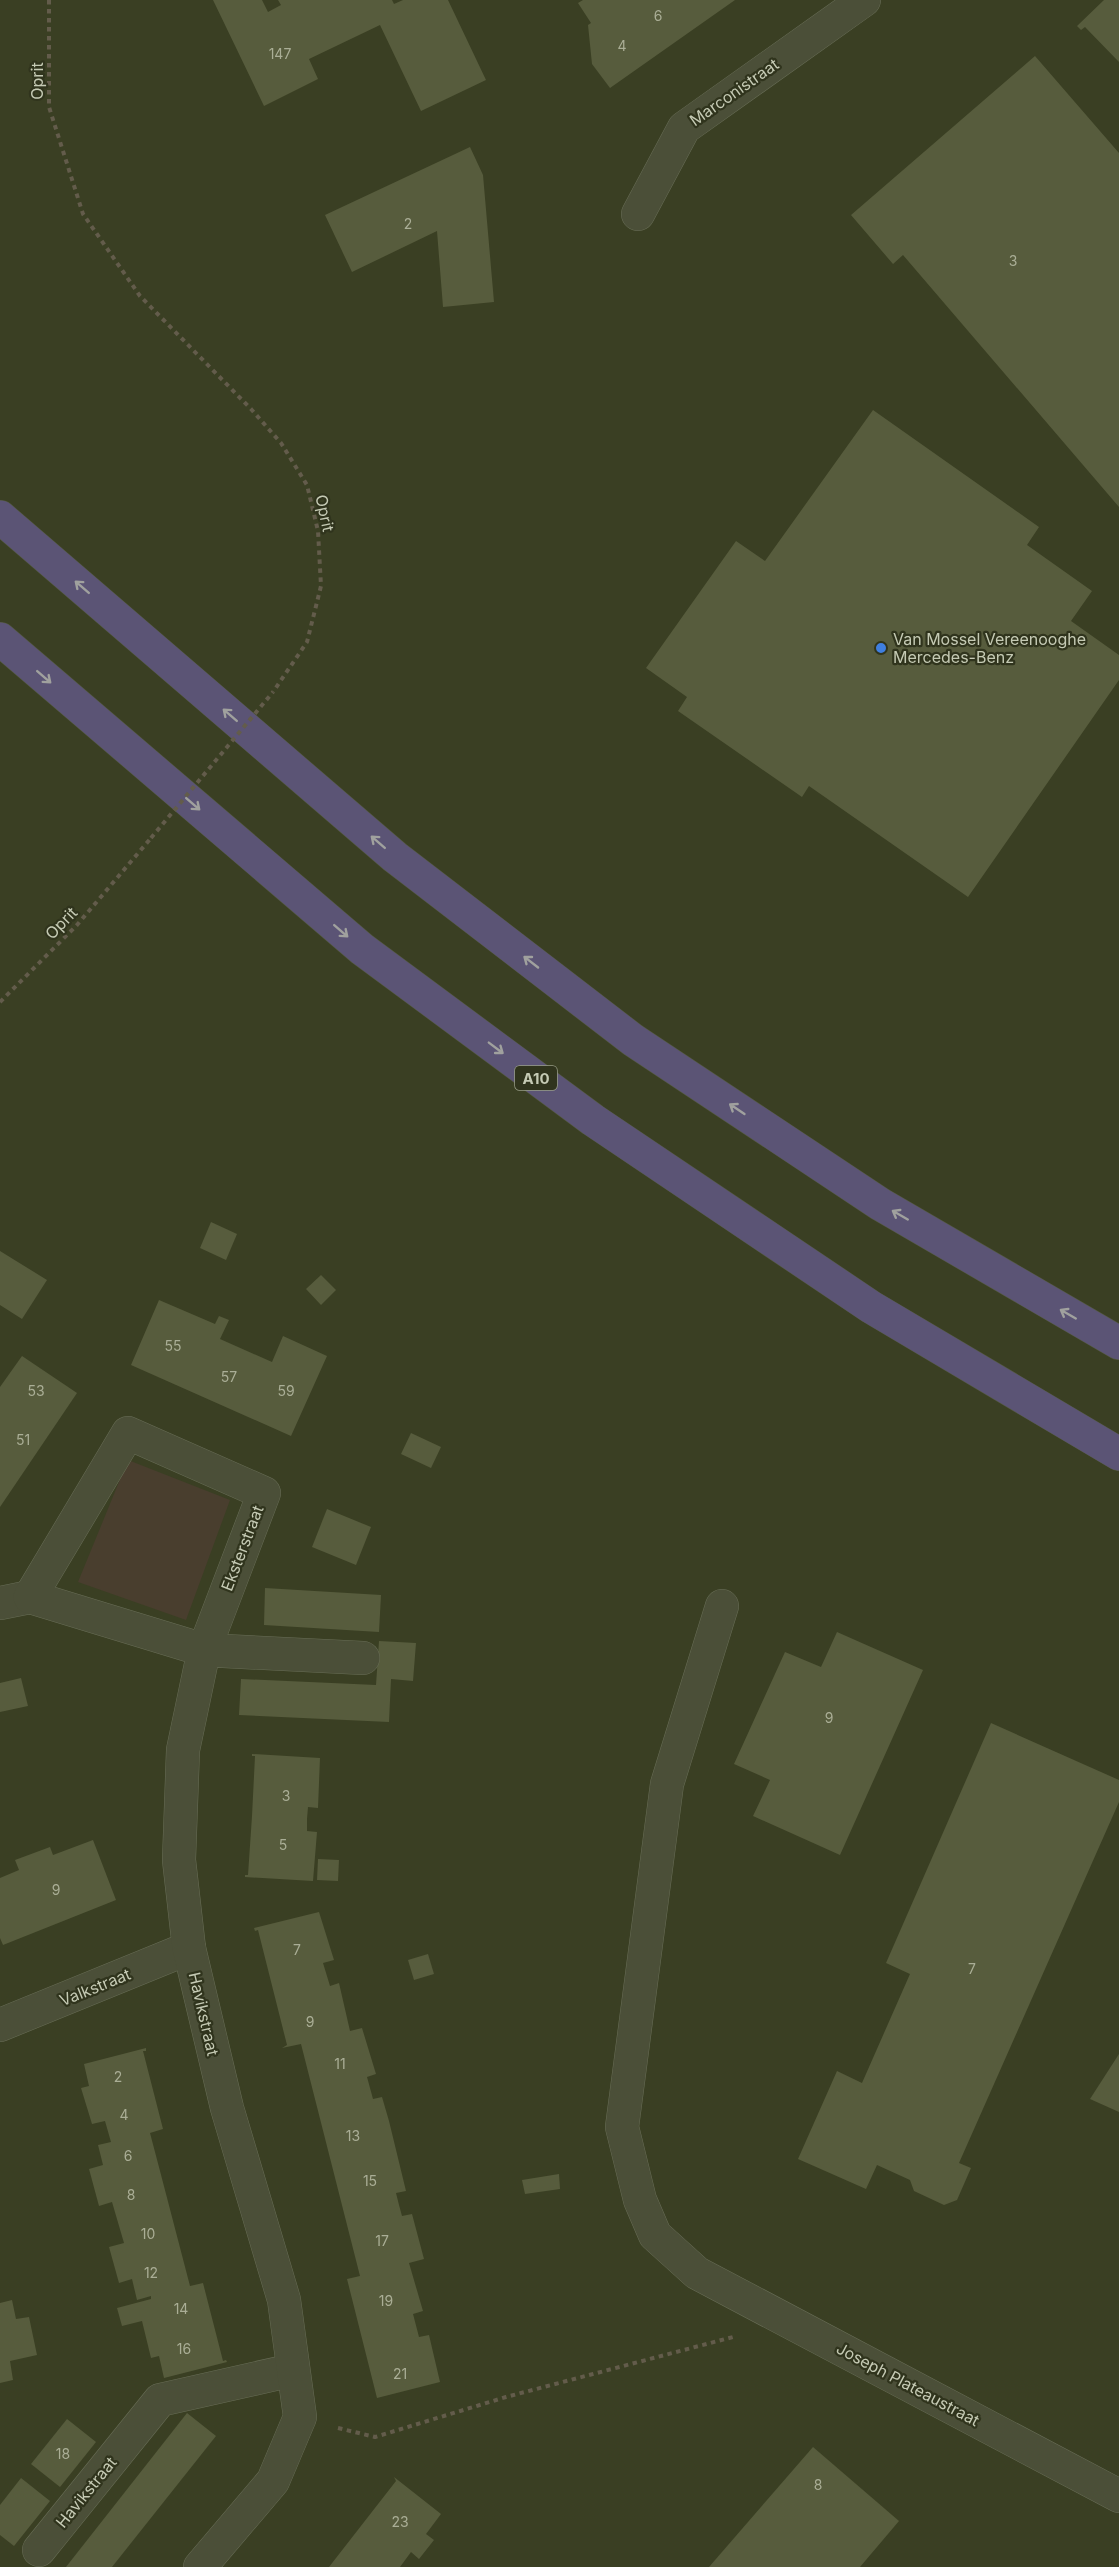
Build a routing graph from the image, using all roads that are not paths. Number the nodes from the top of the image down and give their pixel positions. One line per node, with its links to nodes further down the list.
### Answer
1 (864, 0): 2 (street, Marconistraat)
2 (638, 214)
3 (0, 517): 5 (highway, one-way to 3)
4 (0, 639): 6 (highway, A10, one-way to 6)
5 (1119, 1343)
6 (1119, 1454)
7 (15, 1600): 9 (street, Eksterstraat); 9 (street, Eksterstraat)
8 (722, 1605): 14 (street, Joseph Plateaustraat)
9 (204, 1650): 10 (street); 11 (street, Havikstraat)
10 (363, 1658)
11 (189, 1948): 12 (street, Valkstraat); 13 (street, Havikstraat)
12 (0, 2025)
13 (294, 2370): 15 (street, Havikstraat); 16 (street, Havikstraat)
14 (1119, 2496)
15 (39, 2550)
16 (200, 2567)

